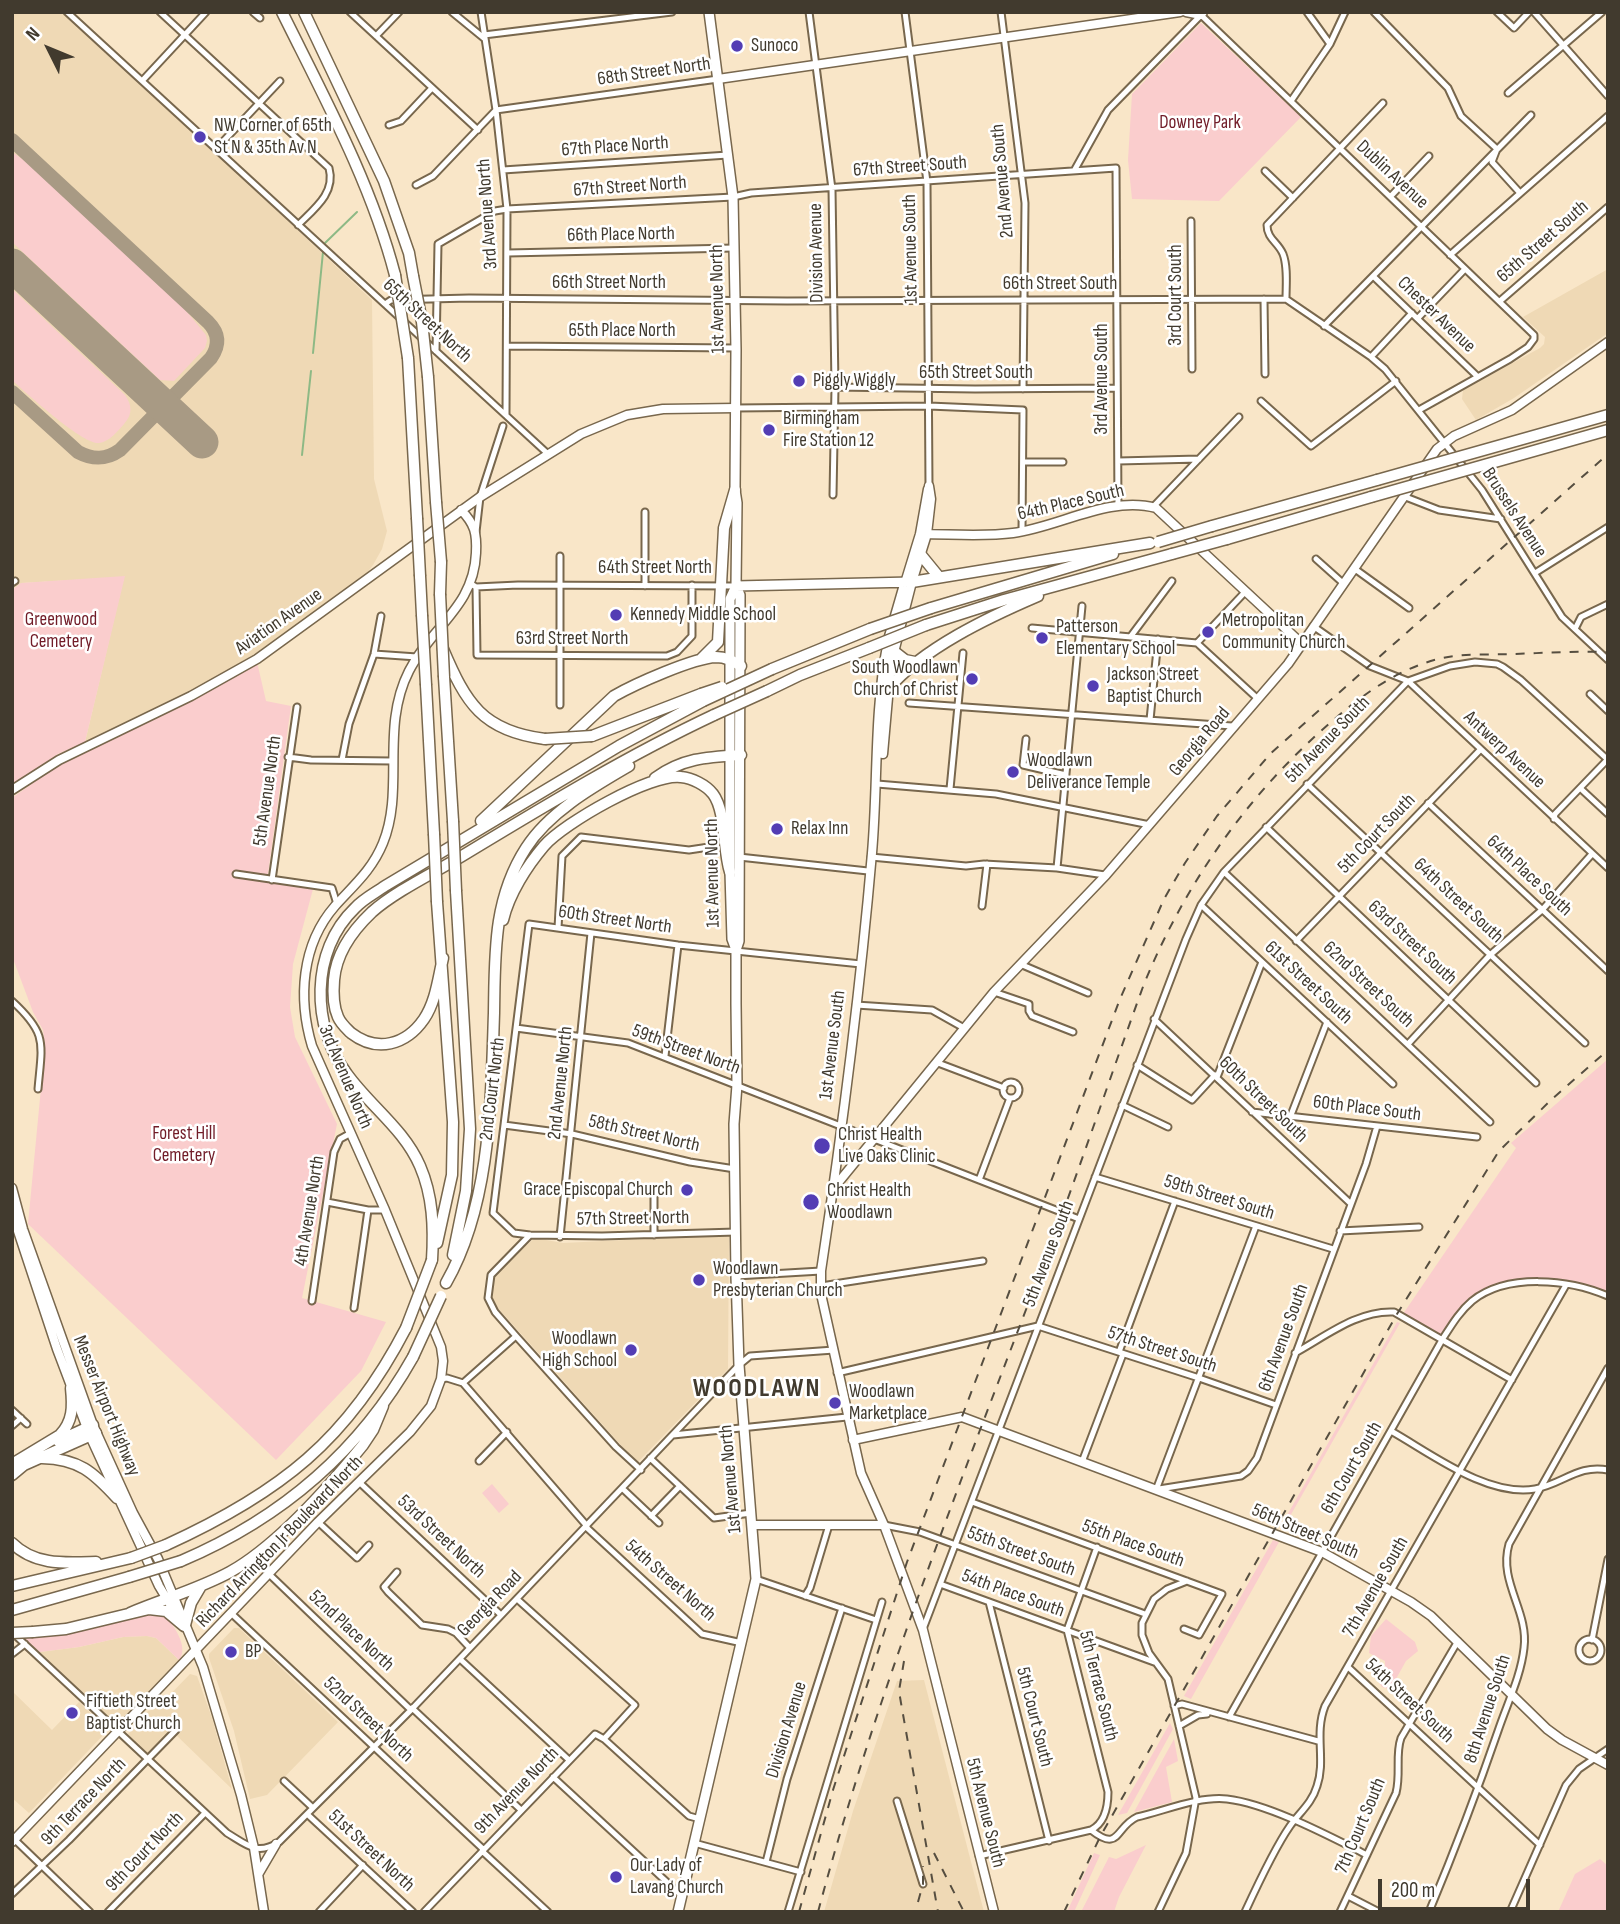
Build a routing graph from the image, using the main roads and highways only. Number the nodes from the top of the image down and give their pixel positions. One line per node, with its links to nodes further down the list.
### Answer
1 (282, 12): 28 (highway, bridge)
2 (304, 12): 13 (highway, bridge)
3 (709, 12): 6 (main road, 1st Avenue North)
4 (1608, 415): 7 (highway, bridge)
5 (1608, 430): 10 (highway, bridge)
6 (735, 490): 12 (main road, 1st Avenue North); 16 (highway)
7 (1154, 542): 9 (highway); 20 (highway, bridge)
8 (921, 555): 9 (highway)
9 (939, 577): 11 (highway)
10 (1082, 578): 17 (highway); 21 (highway, bridge)
11 (908, 582): 12 (main road, 64th Street North); 14 (main road, 1st Avenue South)
12 (736, 586): 15 (main road, 1st Avenue North); 18 (main road, 1st Avenue North)
13 (442, 645): 20 (highway, bridge); 31 (highway, bridge)
14 (890, 649): 17 (highway)
15 (730, 659): 16 (highway); 18 (highway); 22 (main road, 1st Avenue North)
16 (696, 662): 24 (highway)
17 (915, 662): 19 (highway)
18 (741, 666): 22 (main road, 1st Avenue North)
19 (888, 689)
20 (702, 698): 24 (highway)
21 (694, 726): 28 (highway); 29 (highway)
22 (735, 755): 23 (highway); 25 (main road, 1st Avenue North)
23 (643, 787): 26 (highway); 29 (highway)
24 (459, 840): 30 (highway)
25 (735, 857): 26 (main road, 1st Avenue North); 27 (main road, 1st Avenue North)
26 (730, 872): 27 (main road, 1st Avenue North)
27 (736, 950): 45 (main road, 1st Avenue North)
28 (443, 958): 30 (highway)
29 (495, 959): 31 (highway)
30 (432, 1260): 39 (highway, bridge)
31 (446, 1283): 33 (highway, bridge)
32 (71, 1388): 35 (highway)
33 (383, 1406): 40 (highway); 42 (highway, bridge)
34 (38, 1458): 35 (highway); 36 (highway); 37 (highway)
35 (15, 1461)
36 (12, 1475)
37 (117, 1499)
38 (12, 1544): 39 (highway)
39 (117, 1561): 41 (highway)
40 (202, 1585): 43 (highway); 43 (highway)
41 (12, 1586)
42 (16, 1609)
43 (130, 1613): 44 (highway, bridge)
44 (12, 1632)
45 (678, 1912)

